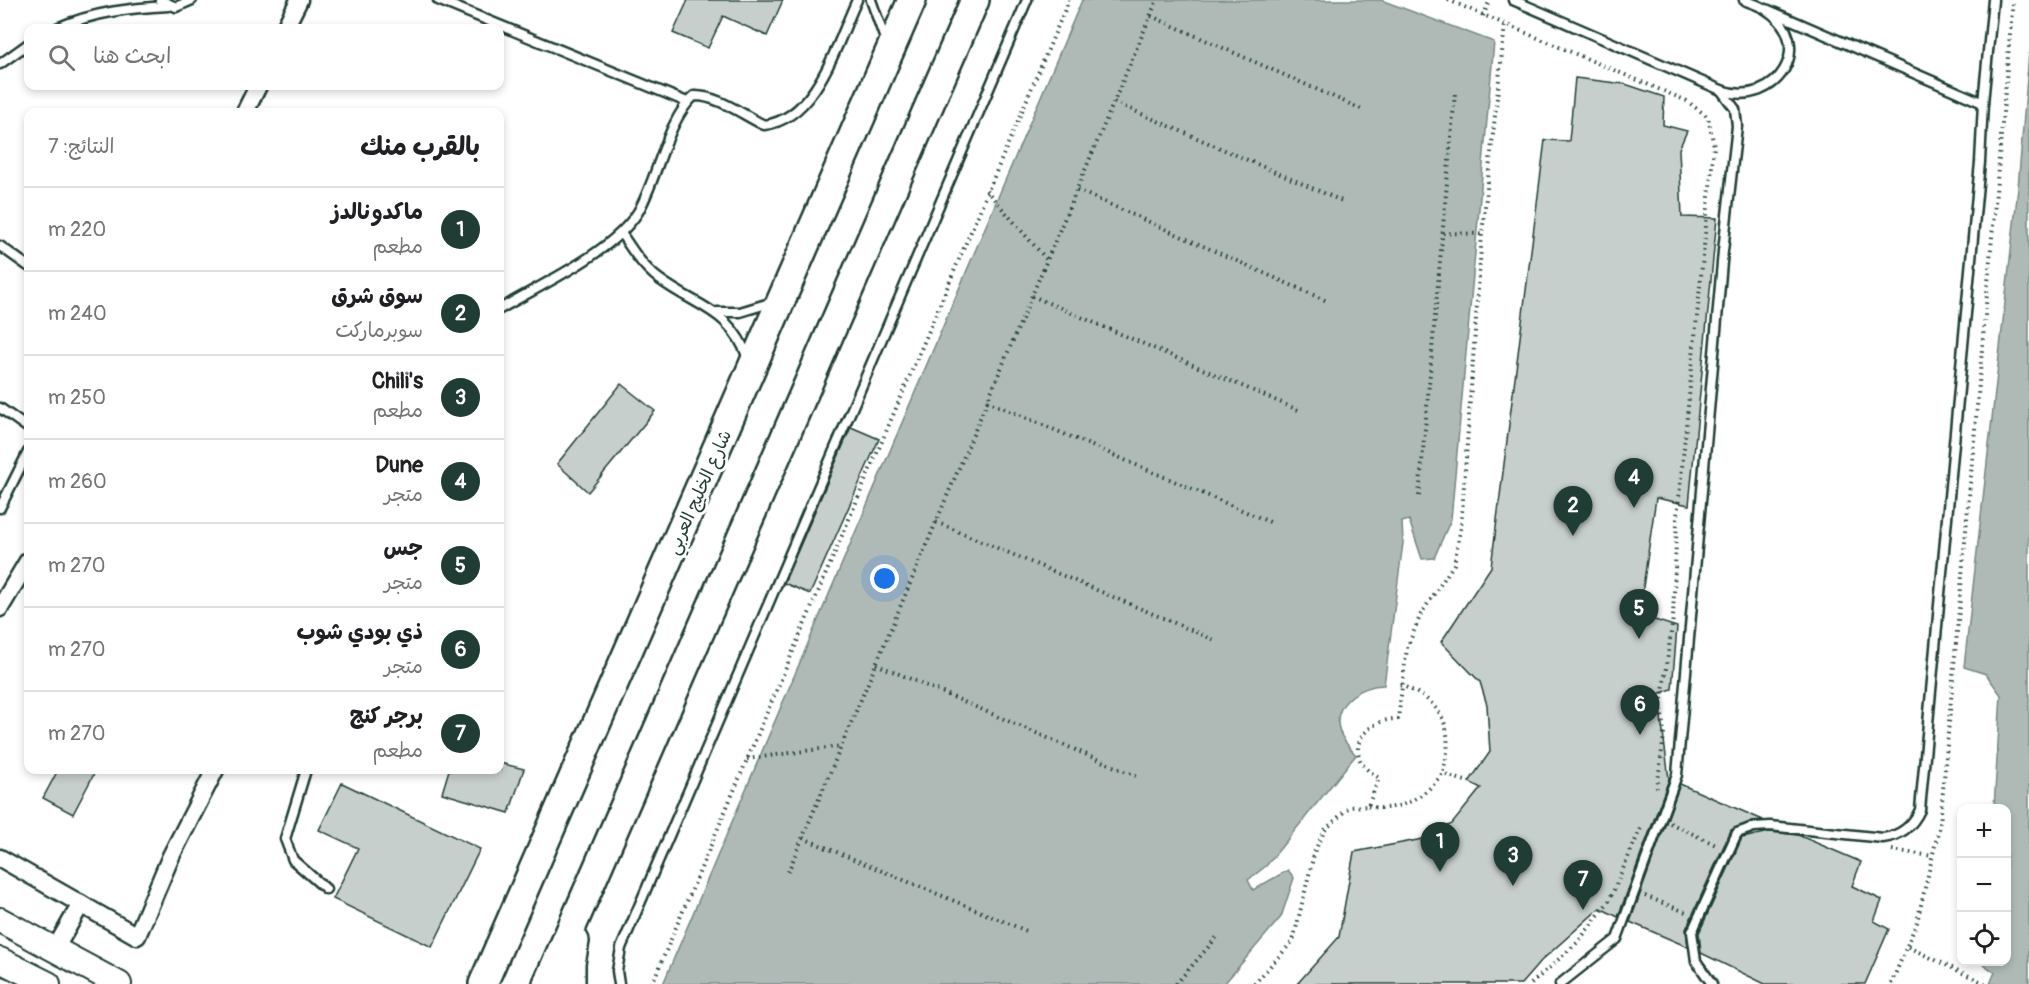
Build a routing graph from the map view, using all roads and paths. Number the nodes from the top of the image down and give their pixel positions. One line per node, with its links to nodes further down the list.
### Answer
1 (160, 0): 19 (lane)
2 (192, 0): 19 (lane)
3 (299, 0): 25 (street)
4 (438, 0): 26 (lane)
5 (857, 0): 35 (lane)
6 (871, 0): 30 (lane)
7 (912, 0): 30 (main road, شارع الخليج العربي)
8 (1027, 0): 102 (lane)
9 (1069, 0): 40 (path)
10 (1157, 0): 23 (path)
11 (1448, 0): 22 (path)
12 (1490, 0): 22 (path)
13 (1513, 0): 21 (lane)
14 (1537, 0): 21 (lane)
15 (1744, 0): 20 (lane)
16 (1993, 0): 37 (lane)
17 (2013, 0): 93 (path)
18 (974, 5): 83 (main road)
19 (169, 6): 24 (lane)
20 (1766, 9): 33 (lane); 37 (lane)
21 (1543, 13): 33 (lane)
22 (1483, 15): 27 (path)
23 (1151, 16): 36 (path); 39 (path)
24 (66, 24)
25 (287, 24)
26 (497, 24)
27 (1505, 25): 45 (path); 76 (path)
28 (504, 27): 35 (lane)
29 (24, 47): 31 (lane)
30 (888, 52): 49 (main road, شارع الخليج العربي)
31 (0, 64)
32 (256, 90): 38 (street)
33 (1721, 90): 78 (lane)
34 (1455, 93): 44 (path)
35 (687, 102): 43 (lane)
36 (1114, 102): 41 (path); 42 (path)
37 (1983, 104): 80 (lane)
38 (246, 108)
39 (1361, 110)
40 (986, 190): 47 (path); 70 (path)
41 (1077, 190): 47 (path); 51 (path)
42 (1342, 201)
43 (621, 233): 52 (lane); 53 (lane)
44 (1443, 233): 45 (path); 60 (path)
45 (1482, 234): 68 (path)
46 (0, 246): 48 (lane)
47 (1047, 260): 50 (path)
48 (24, 263)
49 (786, 294): 53 (lane); 54 (main road, شارع الخليج العربي)
50 (1032, 296): 55 (path); 57 (path)
51 (1327, 301)
52 (504, 307)
53 (717, 312): 54 (lane)
54 (750, 374): 90 (main road, شارع الخليج العربي)
55 (987, 401): 62 (path); 63 (path)
56 (0, 408): 58 (lane)
57 (1298, 410)
58 (24, 423)
59 (24, 460): 61 (lane)
60 (1419, 496)
61 (0, 507)
62 (936, 522): 66 (path); 67 (path)
63 (1272, 523)
64 (24, 568): 65 (street)
65 (0, 608)
66 (1216, 641)
67 (876, 664): 69 (path); 74 (path)
68 (1400, 685): 73 (path); 77 (path)
69 (841, 746): 70 (path); 79 (path)
70 (746, 759): 103 (path)
71 (213, 774): 87 (street)
72 (305, 774): 85 (lane)
73 (1442, 774): 75 (path); 77 (path)
74 (1136, 776)
75 (1469, 782)
76 (1656, 794)
77 (1368, 806): 105 (path)
78 (1661, 819): 80 (path); 84 (path); 86 (lane)
79 (803, 837): 82 (path); 91 (path)
80 (1729, 851): 88 (lane)
81 (0, 858): 87 (street)
82 (788, 872)
83 (593, 880): 100 (main road); 101 (main road)
84 (1616, 885): 86 (path); 106 (path)
85 (326, 890)
86 (1635, 891): 88 (path); 107 (lane)
87 (81, 904): 94 (street)
88 (1699, 917): 108 (lane)
89 (0, 920): 94 (main road)
90 (510, 924): 98 (main road); 99 (main road, شارع الخليج العربي)
91 (1029, 932)
92 (1217, 937): 104 (path)
93 (1908, 947): 109 (path); 110 (path)
94 (55, 949): 97 (main road)
95 (0, 960): 96 (main road)
96 (48, 984)
97 (119, 984)
98 (467, 984)
99 (483, 984)
100 (546, 984)
101 (571, 984)
102 (619, 984)
103 (652, 984)
104 (1176, 984)
105 (1254, 984)
106 (1531, 984)
107 (1560, 984)
108 (1712, 984)
109 (1891, 984)
110 (1986, 984)

